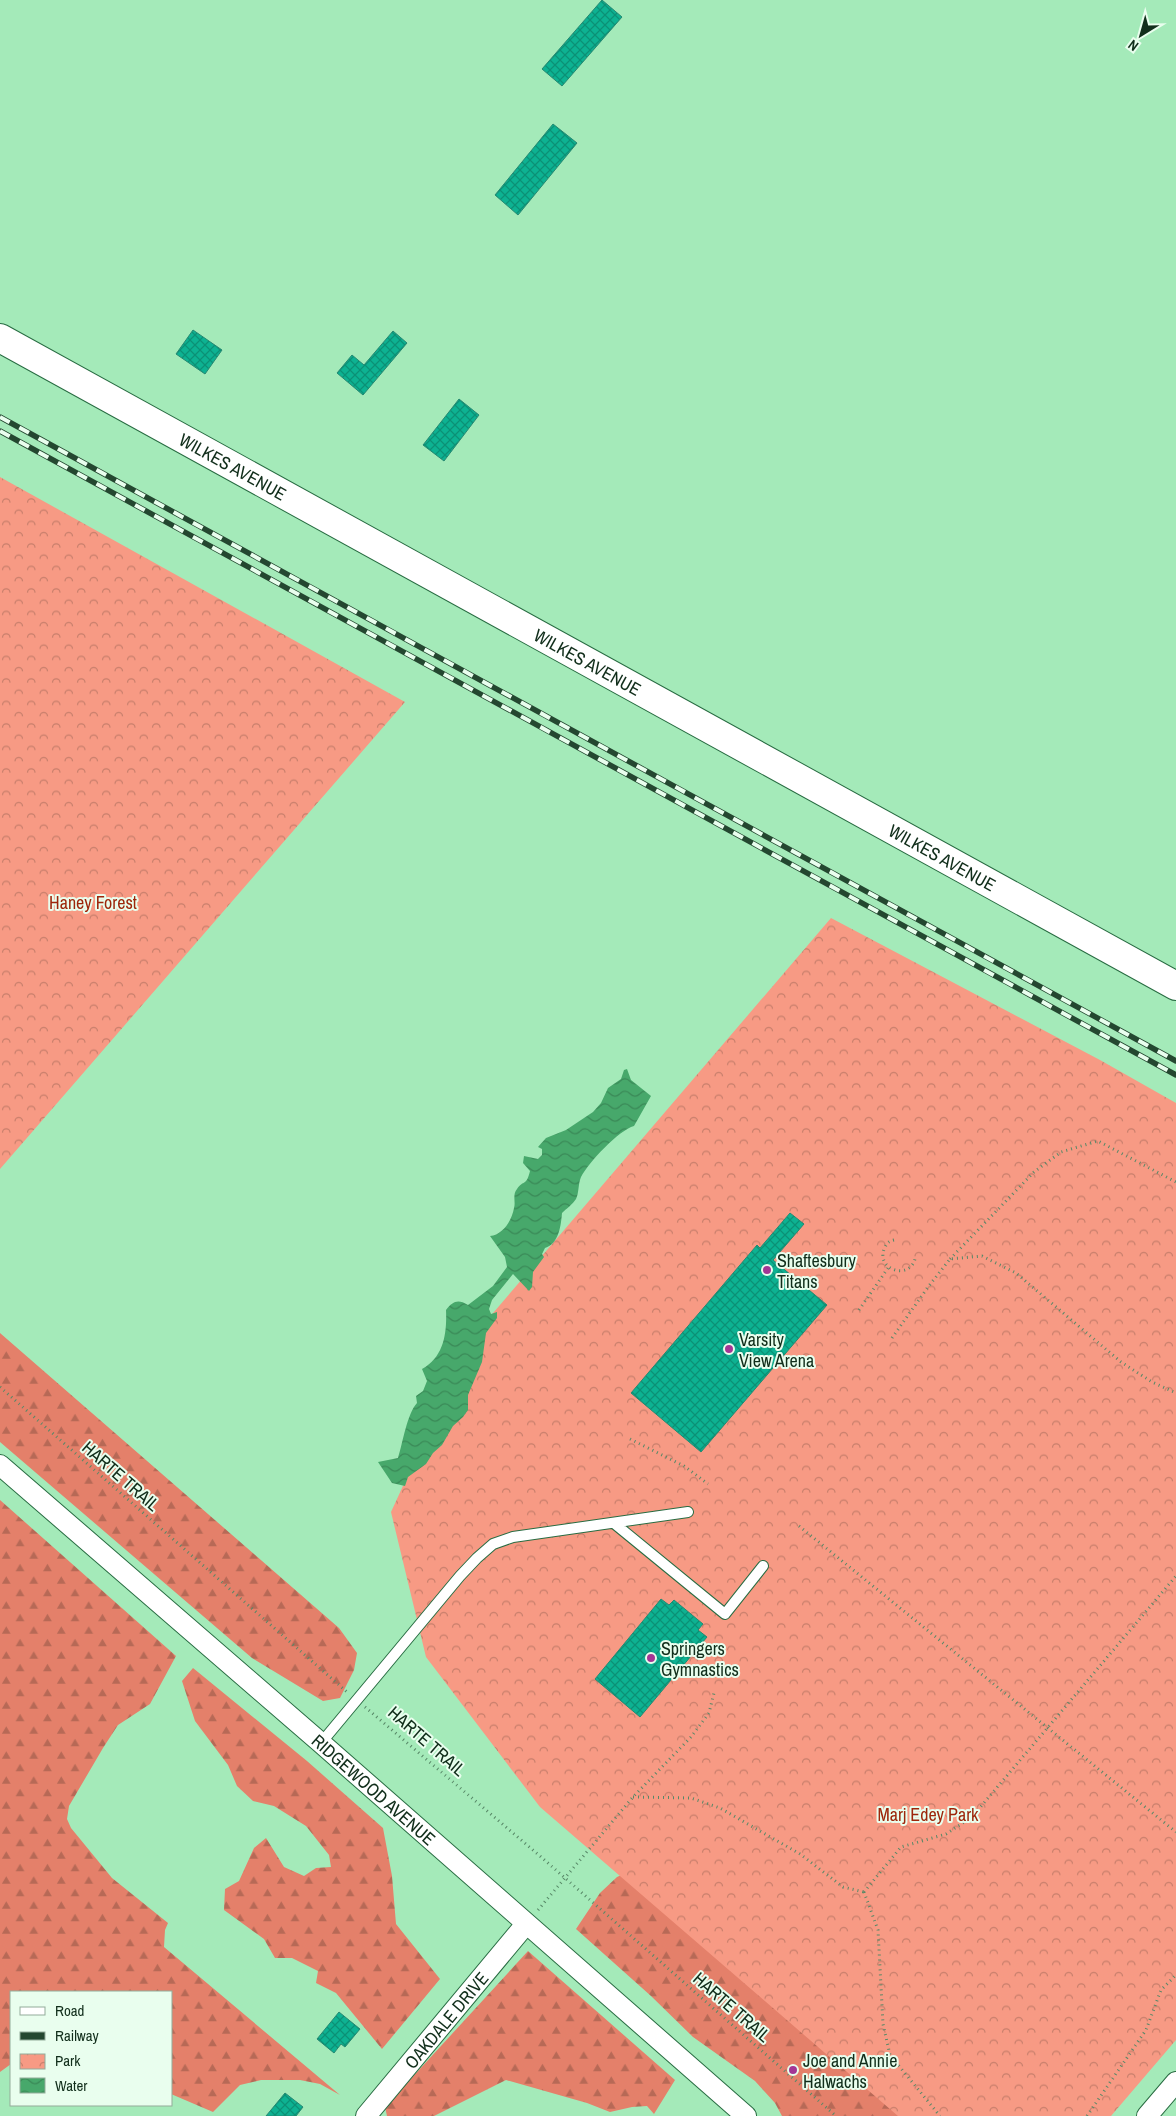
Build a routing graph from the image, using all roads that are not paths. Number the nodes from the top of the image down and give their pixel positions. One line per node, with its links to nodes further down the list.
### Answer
1 (0, 338): 2 (main road, WILKES AVENUE)
2 (1176, 986)
3 (0, 1465): 7 (street, RIDGEWOOD AVENUE)
4 (688, 1512): 5 (lane)
5 (615, 1524): 6 (lane); 7 (lane)
6 (763, 1566)
7 (321, 1743): 8 (street, RIDGEWOOD AVENUE)
8 (526, 1924): 10 (street, OAKDALE DRIVE); 11 (street, RIDGEWOOD AVENUE)
9 (1176, 2082): 12 (street)
10 (366, 2116)
11 (746, 2116)
12 (1147, 2116)

